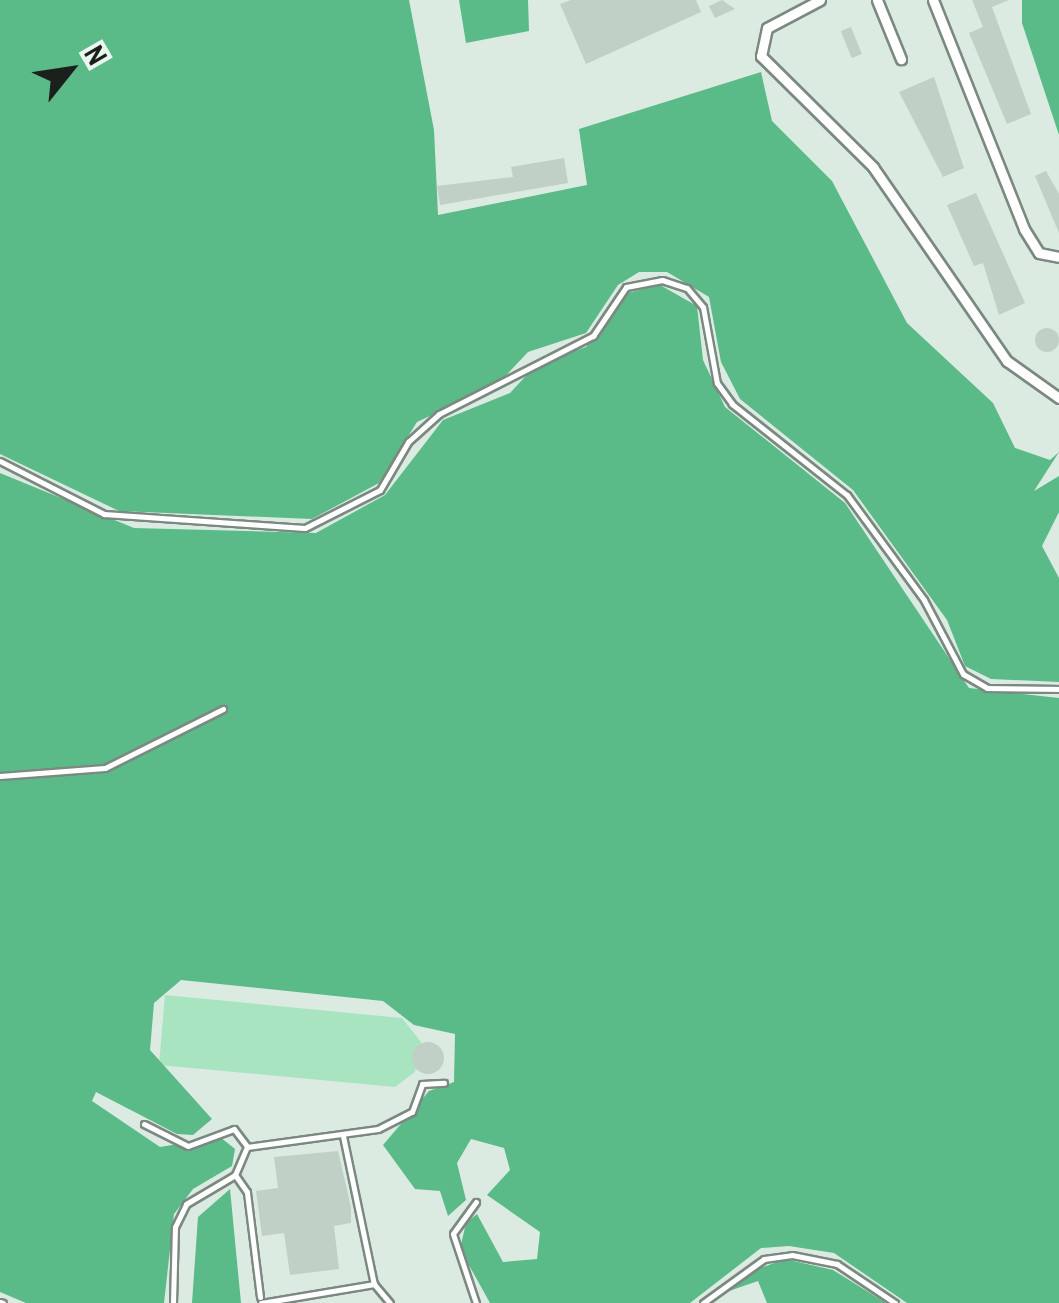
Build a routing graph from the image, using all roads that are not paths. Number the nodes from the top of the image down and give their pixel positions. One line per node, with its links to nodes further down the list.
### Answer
1 (877, 0): 4 (street)
2 (933, 0): 5 (street)
3 (816, 1): 6 (street)
4 (902, 59)
5 (1059, 257)
6 (1059, 398)
7 (0, 461): 8 (lane)
8 (1059, 689)
9 (224, 709): 10 (lane)
10 (0, 776)
11 (444, 1082): 13 (lane)
12 (144, 1124): 14 (lane)
13 (343, 1136): 14 (lane); 17 (lane)
14 (247, 1146): 15 (lane)
15 (235, 1174): 18 (lane); 19 (lane)
16 (476, 1202): 21 (lane)
17 (374, 1284): 18 (lane); 20 (lane)
18 (261, 1300)
19 (173, 1303)
20 (390, 1303)
21 (476, 1303)
22 (703, 1303): 23 (lane)
23 (895, 1303)

